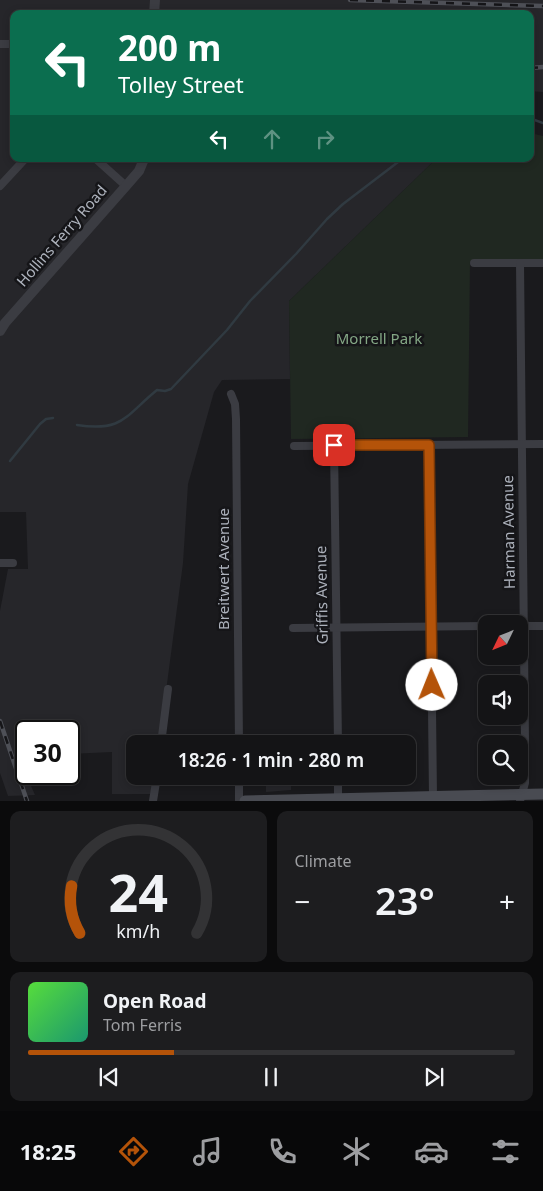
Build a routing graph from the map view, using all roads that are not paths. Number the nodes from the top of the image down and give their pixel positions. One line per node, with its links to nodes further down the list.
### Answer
1 (22, 162): 4 (street)
2 (99, 162): 5 (street)
3 (143, 162): 5 (street, Hollins Ferry Road)
4 (2, 180)
5 (126, 186): 9 (street, Hollins Ferry Road)
6 (474, 263): 7 (street)
7 (520, 263): 8 (street); 11 (street, Harman Avenue)
8 (543, 263)
9 (0, 331)
10 (231, 394): 28 (street, Breitwert Avenue)
11 (522, 444): 12 (street); 14 (street); 18 (street, Harman Avenue)
12 (543, 444)
13 (334, 445): 14 (street); 15 (street); 24 (street, Griffis Avenue)
14 (429, 445): 22 (street)
15 (294, 446)
16 (0, 563): 17 (street)
17 (13, 564)
18 (521, 615)
19 (478, 626): 22 (street)
20 (528, 626): 21 (street)
21 (543, 626)
22 (431, 627): 24 (street); 34 (street)
23 (293, 628): 24 (street)
24 (336, 628): 29 (street, Griffis Avenue)
25 (522, 665): 35 (street, Harman Avenue)
26 (168, 689): 27 (street)
27 (162, 735)
28 (239, 735)
29 (338, 735)
30 (156, 785): 38 (street)
31 (239, 785): 39 (street)
32 (338, 785): 36 (street)
33 (543, 794): 35 (main road)
34 (433, 797): 35 (main road); 37 (main road)
35 (522, 798)
36 (338, 799): 37 (main road); 41 (main road)
37 (390, 799)
38 (153, 801)
39 (239, 801)
40 (245, 801): 41 (main road)
41 (261, 801)

